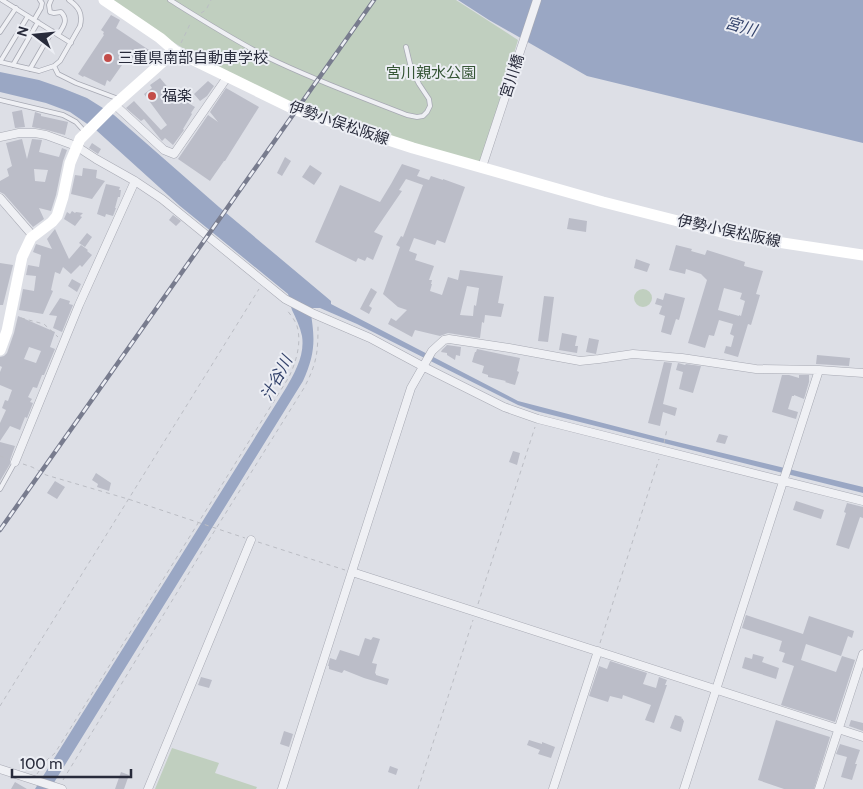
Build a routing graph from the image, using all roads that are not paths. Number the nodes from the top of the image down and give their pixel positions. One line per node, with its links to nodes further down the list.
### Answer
1 (1, 0): 8 (lane)
2 (40, 0): 10 (lane)
3 (51, 0): 13 (lane)
4 (69, 0): 14 (lane)
5 (104, 0): 16 (main road, 伊勢小俣松阪線)
6 (170, 0): 15 (lane)
7 (537, 0): 26 (street, 宮川橋)
8 (16, 8): 9 (lane); 12 (lane)
9 (28, 16): 10 (lane); 17 (lane)
10 (36, 21): 11 (lane); 17 (lane)
11 (52, 31): 13 (lane); 19 (lane)
12 (0, 32)
13 (58, 35): 14 (lane)
14 (70, 43): 18 (lane)
15 (406, 47)
16 (177, 48): 20 (main road, 伊勢小俣松阪線); 22 (main road)
17 (13, 65): 19 (lane)
18 (54, 66): 19 (lane); 22 (lane)
19 (30, 69)
20 (228, 76): 22 (street); 26 (main road, 伊勢小俣松阪線)
21 (0, 100): 23 (lane)
22 (116, 104): 23 (main road)
23 (86, 132): 25 (main road)
24 (0, 137): 25 (street)
25 (76, 146): 27 (street); 29 (main road)
26 (482, 167): 30 (main road, 伊勢小俣松阪線)
27 (135, 181): 32 (street); 35 (street)
28 (0, 198): 29 (street)
29 (33, 236): 31 (main road)
30 (863, 255)
31 (0, 350)
32 (424, 366): 33 (street); 36 (street); 40 (street)
33 (819, 370): 34 (street); 36 (street)
34 (863, 373)
35 (15, 462): 37 (lane)
36 (783, 480): 38 (street); 43 (street)
37 (0, 489)
38 (863, 501)
39 (251, 540): 48 (street)
40 (352, 572): 41 (street); 49 (street)
41 (598, 651): 43 (street); 50 (street)
42 (863, 654): 44 (street)
43 (716, 689): 44 (street); 51 (street)
44 (839, 729): 45 (street); 52 (street)
45 (863, 737)
46 (0, 768): 47 (street)
47 (58, 788)
48 (148, 789)
49 (282, 789)
50 (553, 789)
51 (684, 789)
52 (819, 789)

